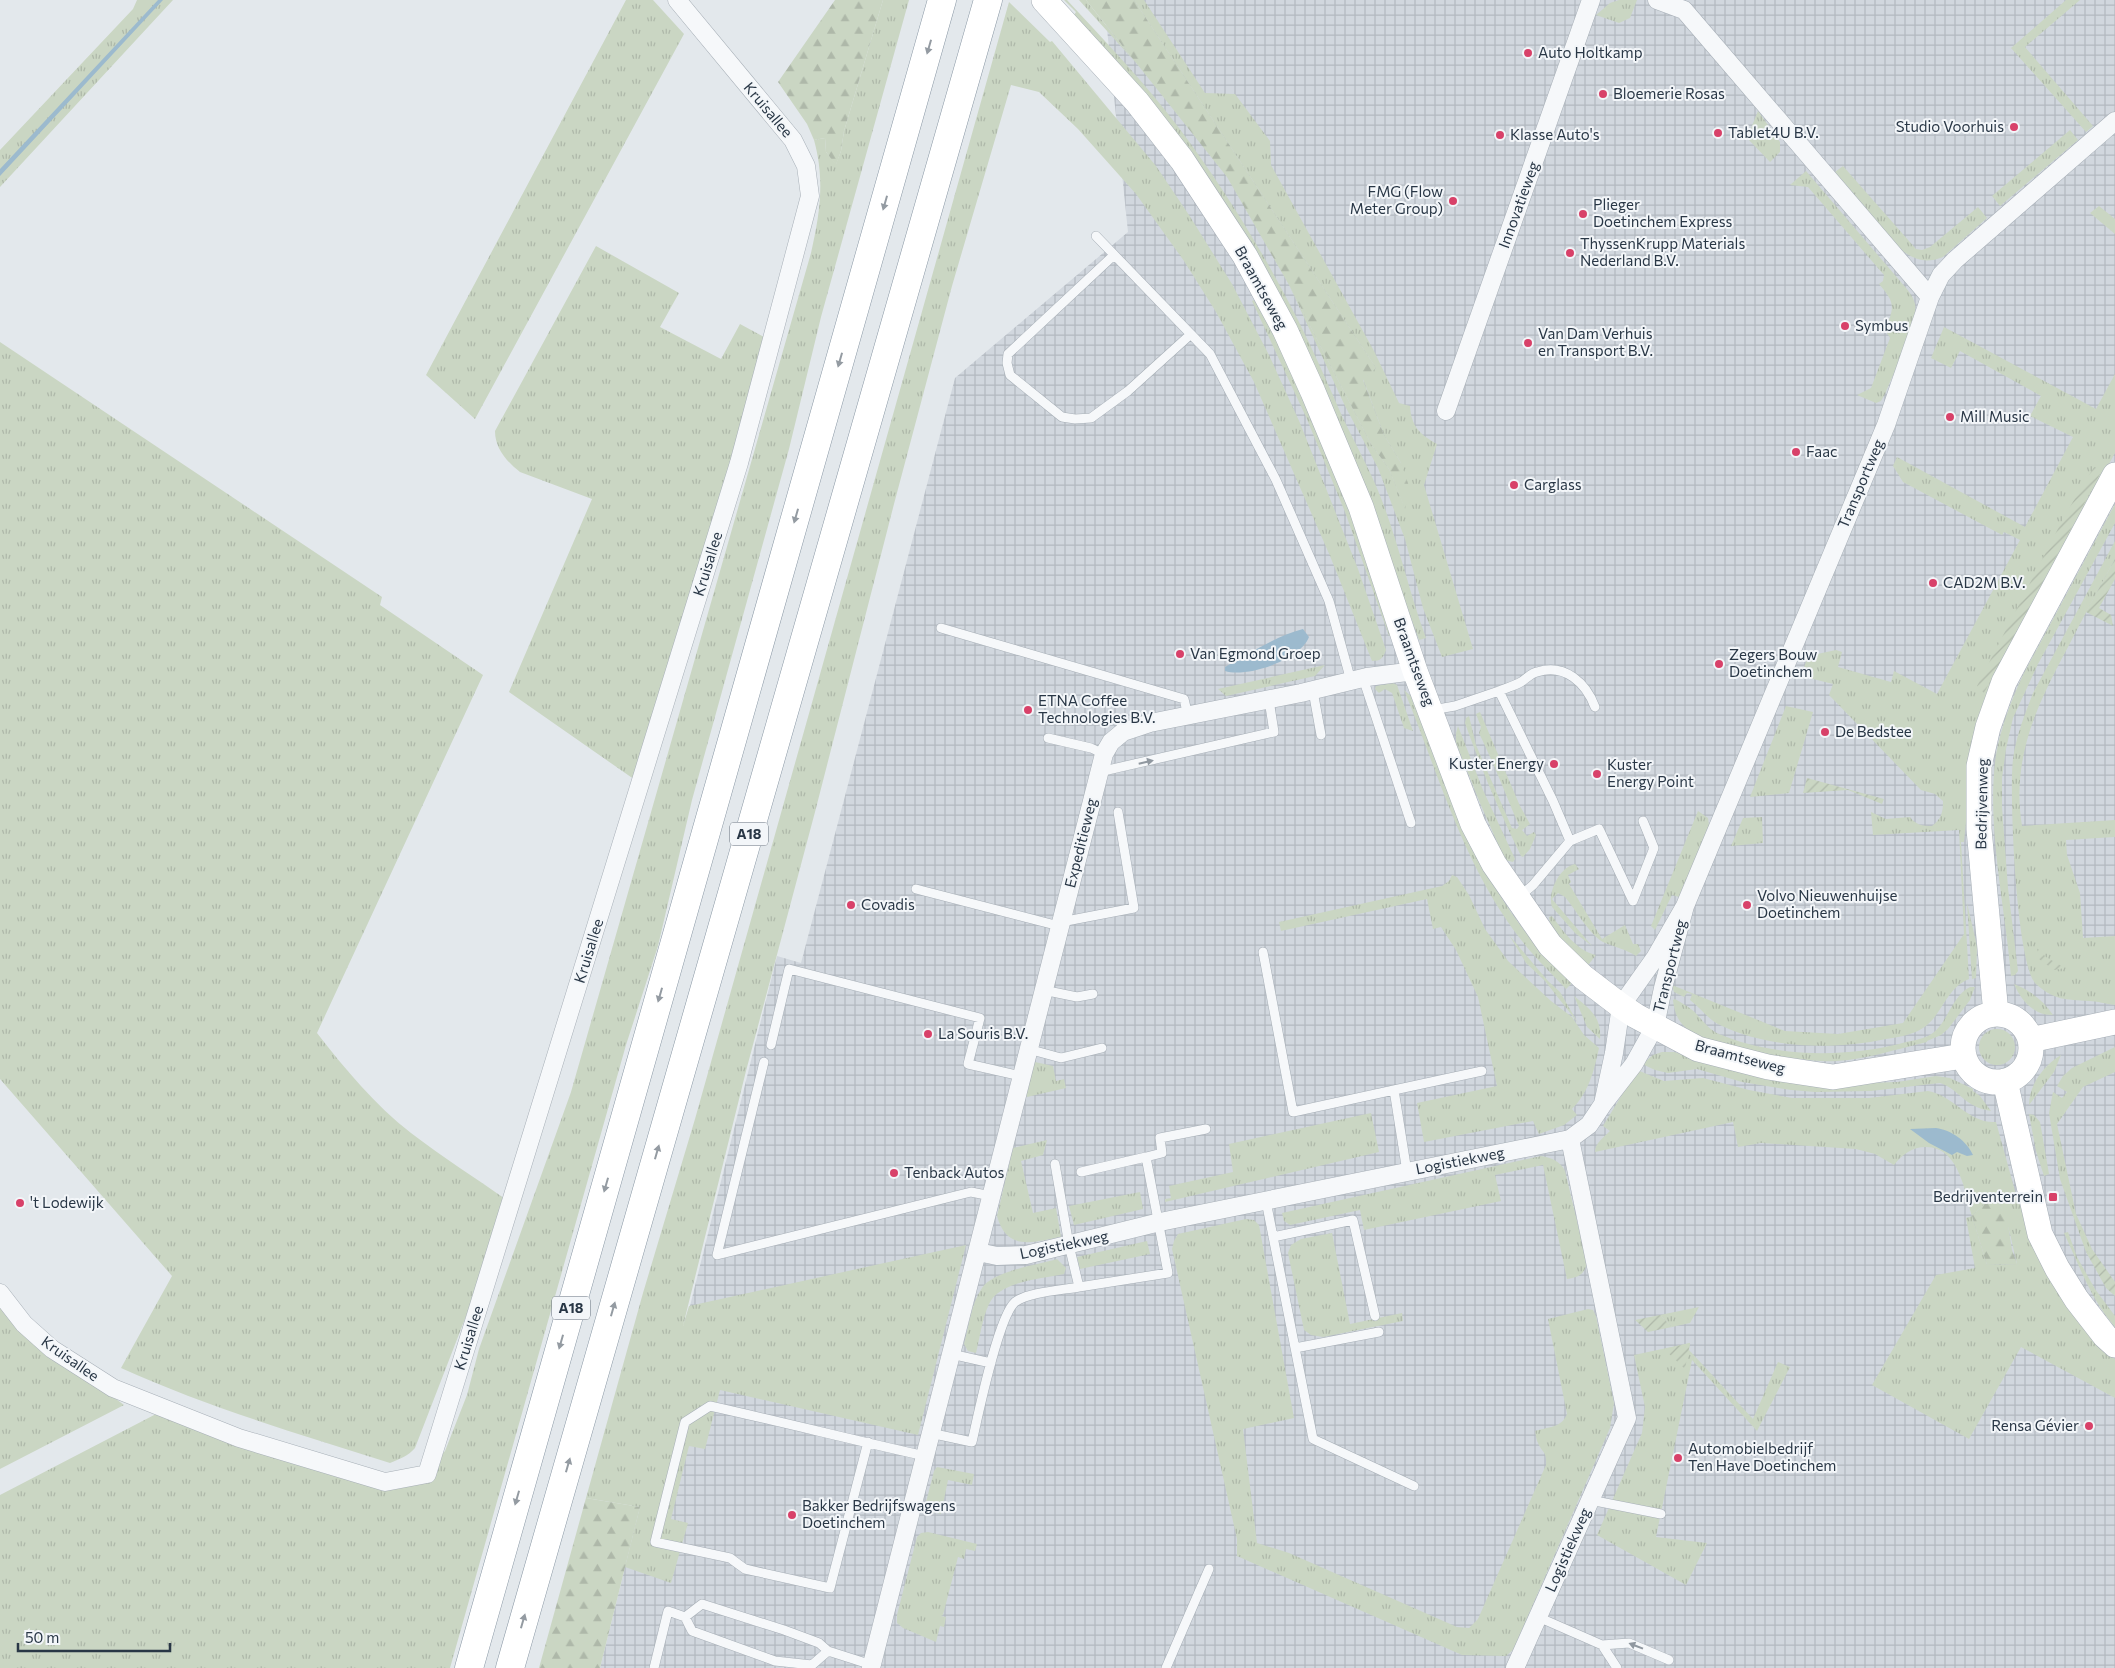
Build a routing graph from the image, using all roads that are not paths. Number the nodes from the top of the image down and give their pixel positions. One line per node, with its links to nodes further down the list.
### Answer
1 (677, 0): 66 (street, Kruisallee)
2 (942, 0): 86 (highway, A18, one-way to 86)
3 (988, 0): 87 (highway, A18, one-way to 3)
4 (1044, 0): 15 (street, Braamtseweg)
5 (1592, 0): 12 (street, Innovatieweg)
6 (1657, 0): 10 (street)
7 (2115, 121): 10 (street, Transportweg)
8 (1096, 236): 9 (lane)
9 (1114, 255): 11 (lane); 11 (lane)
10 (1930, 297): 33 (street, Transportweg)
11 (1191, 334): 16 (lane)
12 (1446, 411)
13 (2115, 475): 39 (street, Bedrijvenweg)
14 (941, 628): 22 (lane)
15 (1416, 671): 16 (street, Expeditieweg); 21 (street, Braamtseweg)
16 (1357, 679): 17 (street, Expeditieweg); 29 (lane)
17 (1313, 690): 19 (street, Expeditieweg); 23 (lane)
18 (1499, 691): 20 (lane); 21 (lane); 30 (lane)
19 (1270, 700): 22 (street, Expeditieweg); 26 (lane, one-way to 19)
20 (1596, 706)
21 (1431, 710): 32 (street, Braamtseweg)
22 (1188, 716): 25 (street, Expeditieweg)
23 (1321, 734)
24 (1048, 738): 25 (lane)
25 (1104, 754): 26 (street, Expeditieweg)
26 (1099, 772): 34 (street, Expeditieweg)
27 (1118, 812): 34 (lane)
28 (1643, 821): 30 (lane)
29 (1411, 823)
30 (1570, 841): 32 (lane)
31 (916, 889): 34 (lane)
32 (1517, 899): 38 (street, Braamtseweg)
33 (1685, 906): 38 (street, Transportweg); 41 (street, Transportweg)
34 (1060, 924): 36 (street, Expeditieweg)
35 (1263, 952): 51 (lane)
36 (1044, 990): 37 (lane); 45 (street, Expeditieweg)
37 (1093, 994)
38 (1620, 1006): 41 (street, Braamtseweg); 52 (street, Logistiekweg)
39 (1996, 1014): 42 (street); 46 (street)
40 (2115, 1022): 42 (street)
41 (1655, 1026): 46 (street, Braamtseweg); 52 (street, Logistiekweg)
42 (2030, 1040): 50 (street)
43 (771, 1045): 49 (lane)
44 (1102, 1048): 45 (lane)
45 (1028, 1049): 49 (street, Expeditieweg)
46 (1963, 1056): 50 (street)
47 (764, 1062): 59 (lane)
48 (1482, 1071): 51 (lane)
49 (1022, 1076): 59 (street, Expeditieweg)
50 (2005, 1081): 69 (street)
51 (1394, 1090): 58 (lane)
52 (1603, 1104): 54 (street, Logistiekweg)
53 (1206, 1129): 55 (lane)
54 (1570, 1139): 58 (street, Logistiekweg); 77 (street, Logistiekweg)
55 (1146, 1157): 57 (lane); 61 (lane)
56 (1055, 1164): 63 (lane)
57 (1081, 1172)
58 (1407, 1172): 60 (street, Logistiekweg)
59 (991, 1196): 64 (street, Expeditieweg)
60 (1266, 1201): 61 (street, Logistiekweg); 62 (lane)
61 (1160, 1222): 63 (street, Logistiekweg); 65 (lane)
62 (1273, 1237): 67 (lane); 70 (lane)
63 (1069, 1245): 64 (street, Logistiekweg); 65 (lane)
64 (978, 1252): 71 (street)
65 (1079, 1287): 72 (lane)
66 (0, 1293)
67 (1376, 1316)
68 (1379, 1332): 70 (lane)
69 (2115, 1345)
70 (1295, 1348): 76 (lane)
71 (951, 1354): 72 (lane); 73 (street)
72 (991, 1363): 73 (lane)
73 (930, 1434): 75 (street)
74 (868, 1442): 74 (lane); 75 (lane)
75 (925, 1456): 85 (street)
76 (1414, 1486)
77 (1590, 1500): 78 (lane); 81 (street, Logistiekweg)
78 (1661, 1514)
79 (1208, 1569): 89 (lane)
80 (685, 1617): 83 (lane); 83 (lane); 88 (lane)
81 (1538, 1618): 82 (lane); 90 (street, Logistiekweg)
82 (1602, 1645): 84 (lane, one-way to 82); 91 (lane)
83 (828, 1651): 85 (lane)
84 (1669, 1660)
85 (871, 1666)
86 (469, 1668)
87 (510, 1668)
88 (654, 1668)
89 (1166, 1668)
90 (1515, 1668)
91 (1617, 1668)

